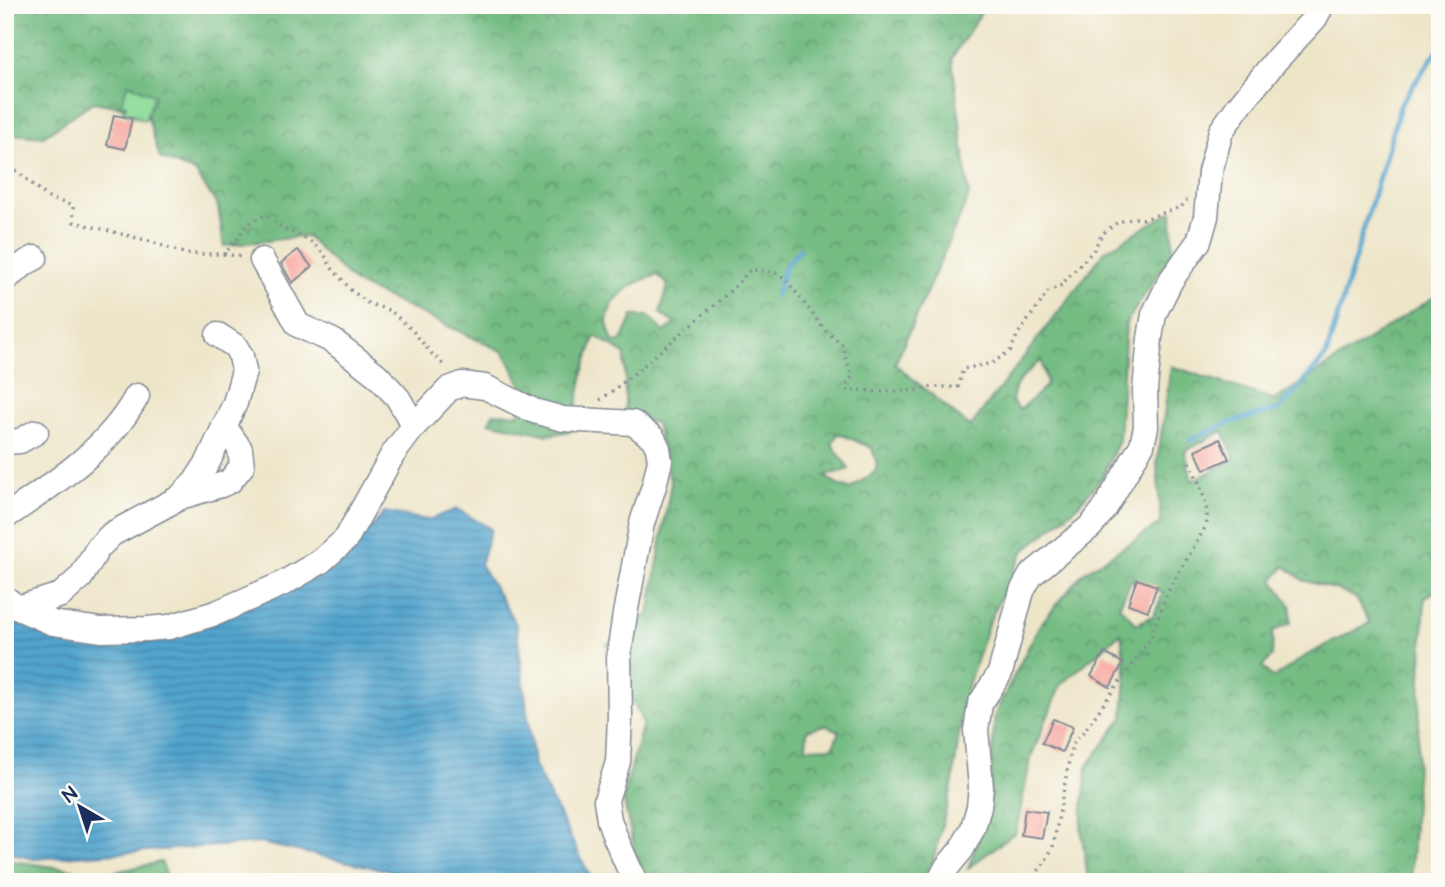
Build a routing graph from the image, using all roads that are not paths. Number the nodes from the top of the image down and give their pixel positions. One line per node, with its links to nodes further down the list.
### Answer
1 (1322, 5): 13 (street)
2 (36, 258): 4 (street)
3 (262, 260): 7 (street)
4 (5, 279)
5 (218, 335): 11 (street)
6 (137, 396): 10 (street)
7 (414, 426): 11 (street); 12 (street)
8 (36, 432): 9 (street)
9 (5, 442)
10 (5, 517)
11 (12, 603)
12 (635, 882)
13 (939, 882)

